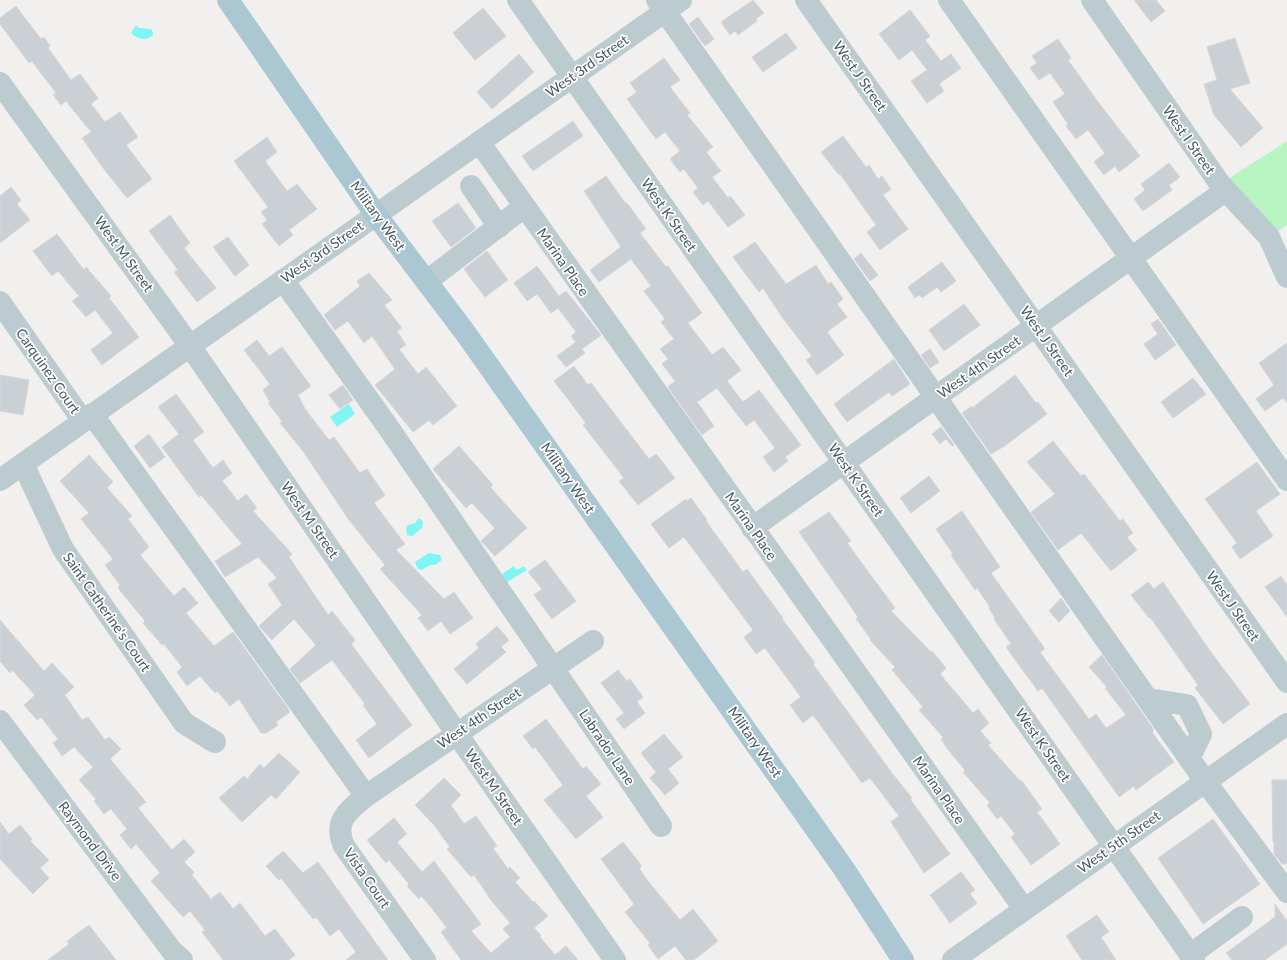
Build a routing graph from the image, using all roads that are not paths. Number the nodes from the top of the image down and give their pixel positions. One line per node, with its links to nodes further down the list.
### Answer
1 (228, 0): 13 (main road, Military West)
2 (518, 0): 7 (street, West K Street)
3 (806, 0): 20 (street, West J Street)
4 (949, 0): 15 (street)
5 (1092, 0): 11 (street, West I Street)
6 (668, 4): 7 (street, West 3rd Street); 22 (street)
7 (572, 77): 9 (street, West 3rd Street); 24 (street, West K Street)
8 (0, 82): 21 (street, West M Street)
9 (479, 142): 12 (street, Marina Place); 13 (street, West 3rd Street)
10 (472, 186): 14 (street)
11 (1225, 191): 15 (street, West 4th Street); 16 (street, West I Street)
12 (524, 207): 14 (street); 28 (street, Marina Place)
13 (376, 215): 17 (street, West 3rd Street); 18 (main road, Military West)
14 (499, 226): 18 (street)
15 (1130, 259): 20 (street, West 4th Street); 27 (street)
16 (1287, 277)
17 (283, 280): 21 (street, West 3rd Street); 30 (street, Labrador Lane)
18 (427, 281): 49 (main road, Military West)
19 (0, 302): 23 (street, Carquinez Court)
20 (1036, 326): 22 (street, West 4th Street); 31 (street, West J Street)
21 (190, 346): 23 (street, West 3rd Street); 35 (street, West M Street)
22 (937, 396): 24 (street, West 4th Street); 32 (street)
23 (88, 418): 25 (street, West 3rd Street); 39 (street, Carquinez Court)
24 (844, 463): 28 (street, West 4th Street); 41 (street, West K Street)
25 (23, 464): 26 (street, West 3rd Street); 36 (street, Saint Catherine's Court)
26 (0, 480)
27 (1287, 480)
28 (752, 528): 43 (street, Marina Place)
29 (593, 641): 30 (street, West 4th Street)
30 (554, 668): 35 (street, West 4th Street); 40 (street, Labrador Lane)
31 (1287, 682)
32 (1148, 699): 37 (street); 37 (street)
33 (0, 721): 45 (street, Raymond Drive)
34 (1287, 724): 38 (street, West 5th Street)
35 (456, 734): 39 (street, West 4th Street); 48 (street, West M Street)
36 (216, 742)
37 (1190, 757): 38 (street)
38 (1205, 781): 41 (street, West 5th Street); 42 (street)
39 (366, 796): 47 (street, Vista Court)
40 (661, 826)
41 (1114, 846): 43 (street, West 5th Street); 46 (street, West K Street)
42 (1287, 892)
43 (1024, 909): 50 (street, West 5th Street)
44 (1242, 917): 46 (street)
45 (171, 957)
46 (1192, 957)
47 (425, 960)
48 (615, 960)
49 (903, 960)
50 (953, 960)

